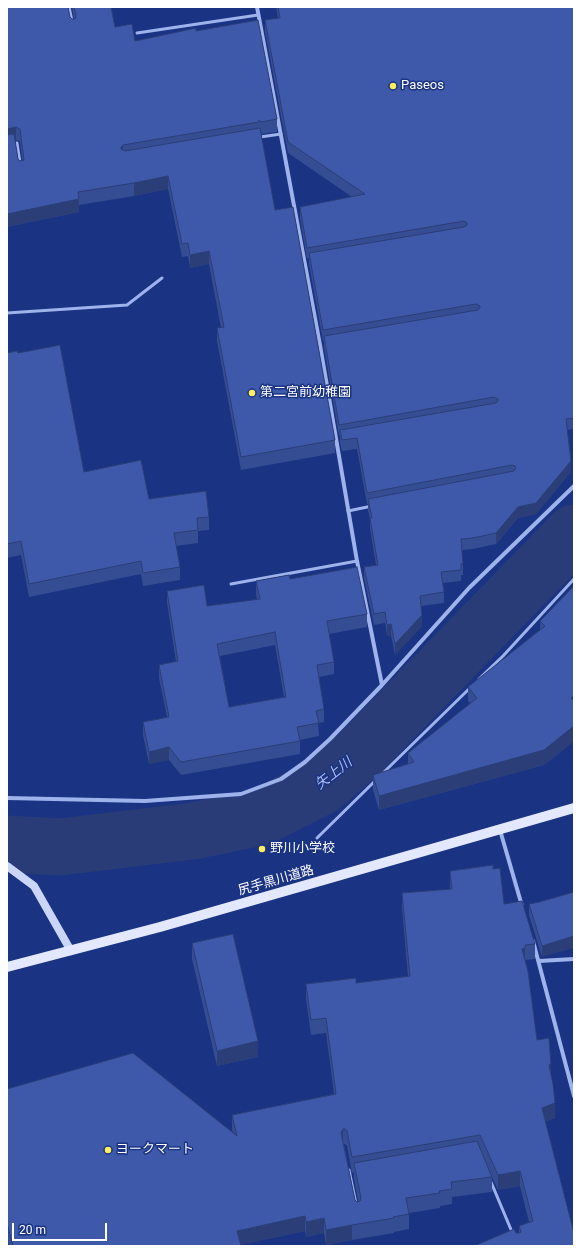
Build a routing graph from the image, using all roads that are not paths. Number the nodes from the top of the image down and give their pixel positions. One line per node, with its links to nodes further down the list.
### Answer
1 (69, 7): 4 (lane)
2 (257, 7): 3 (street)
3 (258, 15): 5 (lane); 6 (street)
4 (72, 22)
5 (137, 33)
6 (281, 134): 7 (lane); 11 (street)
7 (257, 138)
8 (7, 145): 9 (lane)
9 (20, 164)
10 (312, 260): 11 (lane)
11 (305, 262): 15 (street)
12 (162, 278): 13 (lane)
13 (7, 313)
14 (328, 344): 15 (lane)
15 (320, 345): 18 (street)
16 (574, 486): 22 (street)
17 (380, 505): 18 (lane)
18 (348, 511): 19 (street)
19 (357, 561): 21 (lane); 22 (street)
20 (574, 580): 26 (lane)
21 (231, 584)
22 (382, 685): 23 (street)
23 (7, 798)
24 (574, 808): 25 (main road, 尻手黒川道路)
25 (500, 830): 28 (street); 30 (main road, 尻手黒川道路)
26 (317, 838)
27 (7, 866): 30 (street)
28 (524, 910)
29 (532, 939): 32 (street)
30 (71, 951): 33 (main road, 尻手黒川道路)
31 (574, 959): 32 (street)
32 (539, 961): 34 (street)
33 (7, 967)
34 (574, 1096)
35 (348, 1168): 38 (lane)
36 (358, 1174): 38 (lane)
37 (488, 1175): 40 (lane)
38 (350, 1176): 39 (lane)
39 (357, 1207)
40 (515, 1239)

